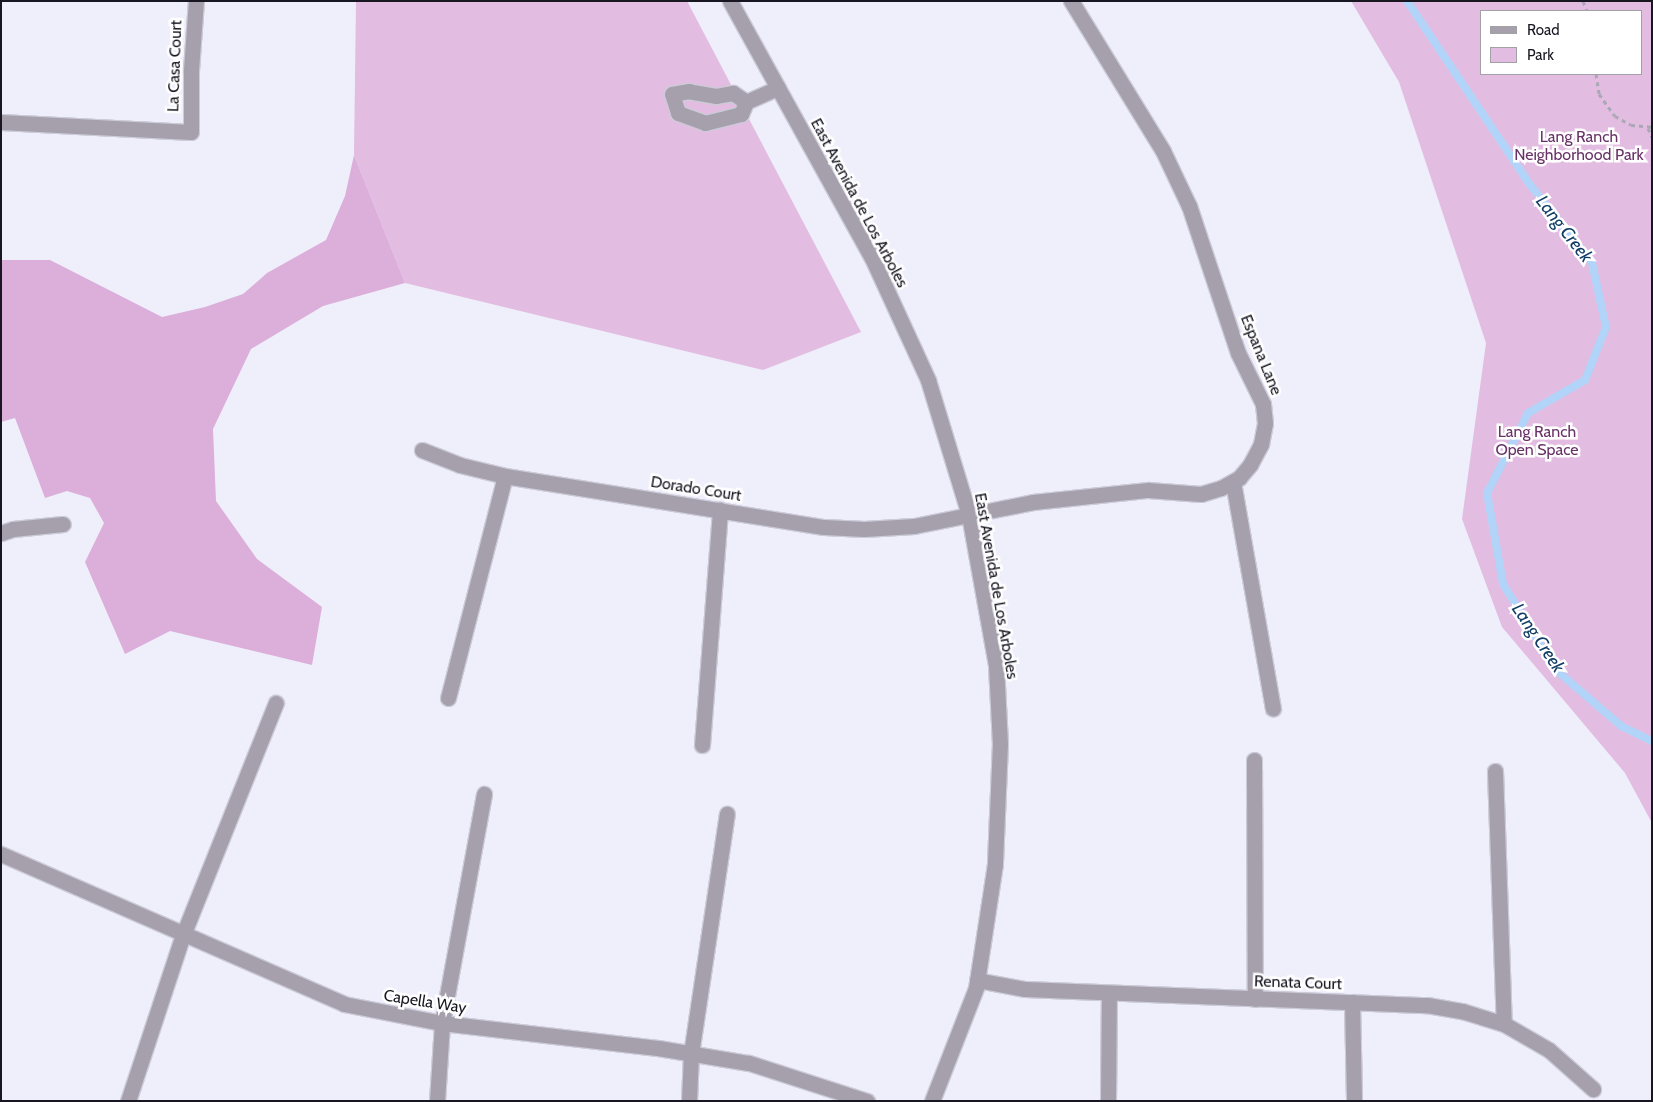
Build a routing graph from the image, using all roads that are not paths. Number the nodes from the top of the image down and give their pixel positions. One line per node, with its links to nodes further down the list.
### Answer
1 (196, 1): 6 (street, La Casa Court)
2 (730, 1): 4 (street, East Avenida de Los Arboles)
3 (1071, 1): 9 (street, Espana Lane)
4 (778, 88): 5 (street); 11 (street, East Avenida de Los Arboles)
5 (746, 102)
6 (1, 122)
7 (422, 450): 8 (street, Dorado Court)
8 (505, 476): 10 (street, Dorado Court); 14 (street)
9 (1233, 482): 11 (street, Espana Lane); 16 (street)
10 (720, 510): 11 (street, Dorado Court); 17 (street)
11 (969, 515): 24 (street, East Avenida de Los Arboles)
12 (63, 524): 13 (street)
13 (1, 533)
14 (448, 698)
15 (276, 703): 23 (street)
16 (1273, 708)
17 (702, 745)
18 (1254, 760): 26 (street)
19 (1495, 771): 29 (street)
20 (484, 794): 28 (street)
21 (727, 814): 30 (street)
22 (1, 854): 23 (street, Capella Way)
23 (183, 935): 28 (street, Capella Way); 32 (street)
24 (977, 980): 25 (street, Renata Court); 36 (street, East Avenida de Los Arboles)
25 (1110, 994): 26 (street, Renata Court); 37 (street)
26 (1255, 999): 27 (street, Renata Court)
27 (1352, 1002): 29 (street, Renata Court); 38 (street)
28 (442, 1023): 30 (street, Capella Way); 33 (street)
29 (1504, 1024): 31 (street, Renata Court)
30 (691, 1054): 34 (street); 35 (street, Capella Way)
31 (1593, 1089)
32 (128, 1101)
33 (437, 1101)
34 (689, 1101)
35 (867, 1101)
36 (932, 1101)
37 (1108, 1101)
38 (1354, 1101)

